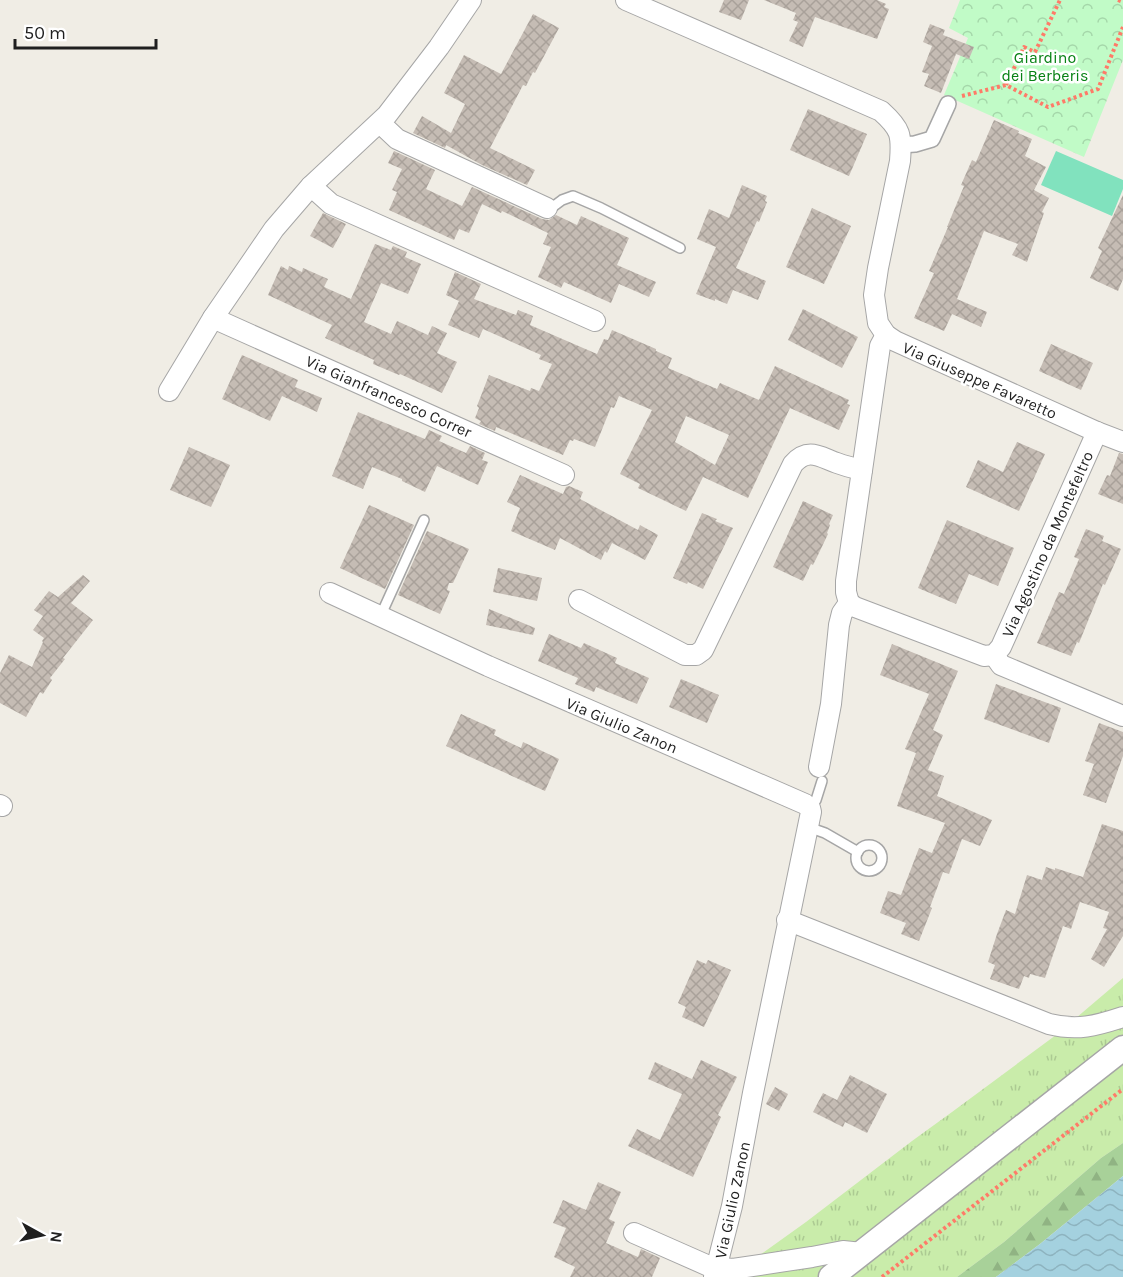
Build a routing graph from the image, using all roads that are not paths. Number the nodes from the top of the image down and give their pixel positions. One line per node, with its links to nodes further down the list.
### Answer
1 (471, 0): 4 (street)
2 (626, 0): 5 (street)
3 (948, 104): 5 (street)
4 (380, 123): 6 (street); 7 (street)
5 (902, 145): 11 (street, Via Giuseppe Favaretto)
6 (311, 186): 9 (street); 10 (street)
7 (547, 208): 8 (lane)
8 (680, 248)
9 (213, 318): 12 (street); 16 (street, Via Gianfrancesco Correr)
10 (595, 321)
11 (886, 335): 13 (street, Via Giuseppe Favaretto); 15 (street)
12 (169, 391)
13 (1097, 432): 14 (street, Via Giuseppe Favaretto); 22 (street, Via Agostino da Montefeltro)
14 (1123, 442)
15 (862, 470): 19 (street); 20 (street)
16 (564, 475)
17 (424, 520): 21 (lane)
18 (330, 593): 21 (street, Via Giulio Zanon)
19 (579, 600)
20 (849, 603): 22 (street, Via Agostino da Montefeltro); 24 (street)
21 (381, 616): 25 (street, Via Giulio Zanon)
22 (994, 655): 23 (street, Via Agostino da Montefeltro)
23 (1123, 716)
24 (820, 774): 25 (lane)
25 (809, 817): 26 (lane); 27 (street, Via Giulio Zanon)
26 (858, 852)
27 (788, 920): 28 (street); 32 (street, Via Giulio Zanon)
28 (1123, 1017)
29 (1123, 1048): 31 (street)
30 (634, 1233): 32 (street, Via Giulio Zanon)
31 (862, 1253): 32 (street, Via Giulio Zanon); 33 (street)
32 (716, 1273)
33 (831, 1277)

